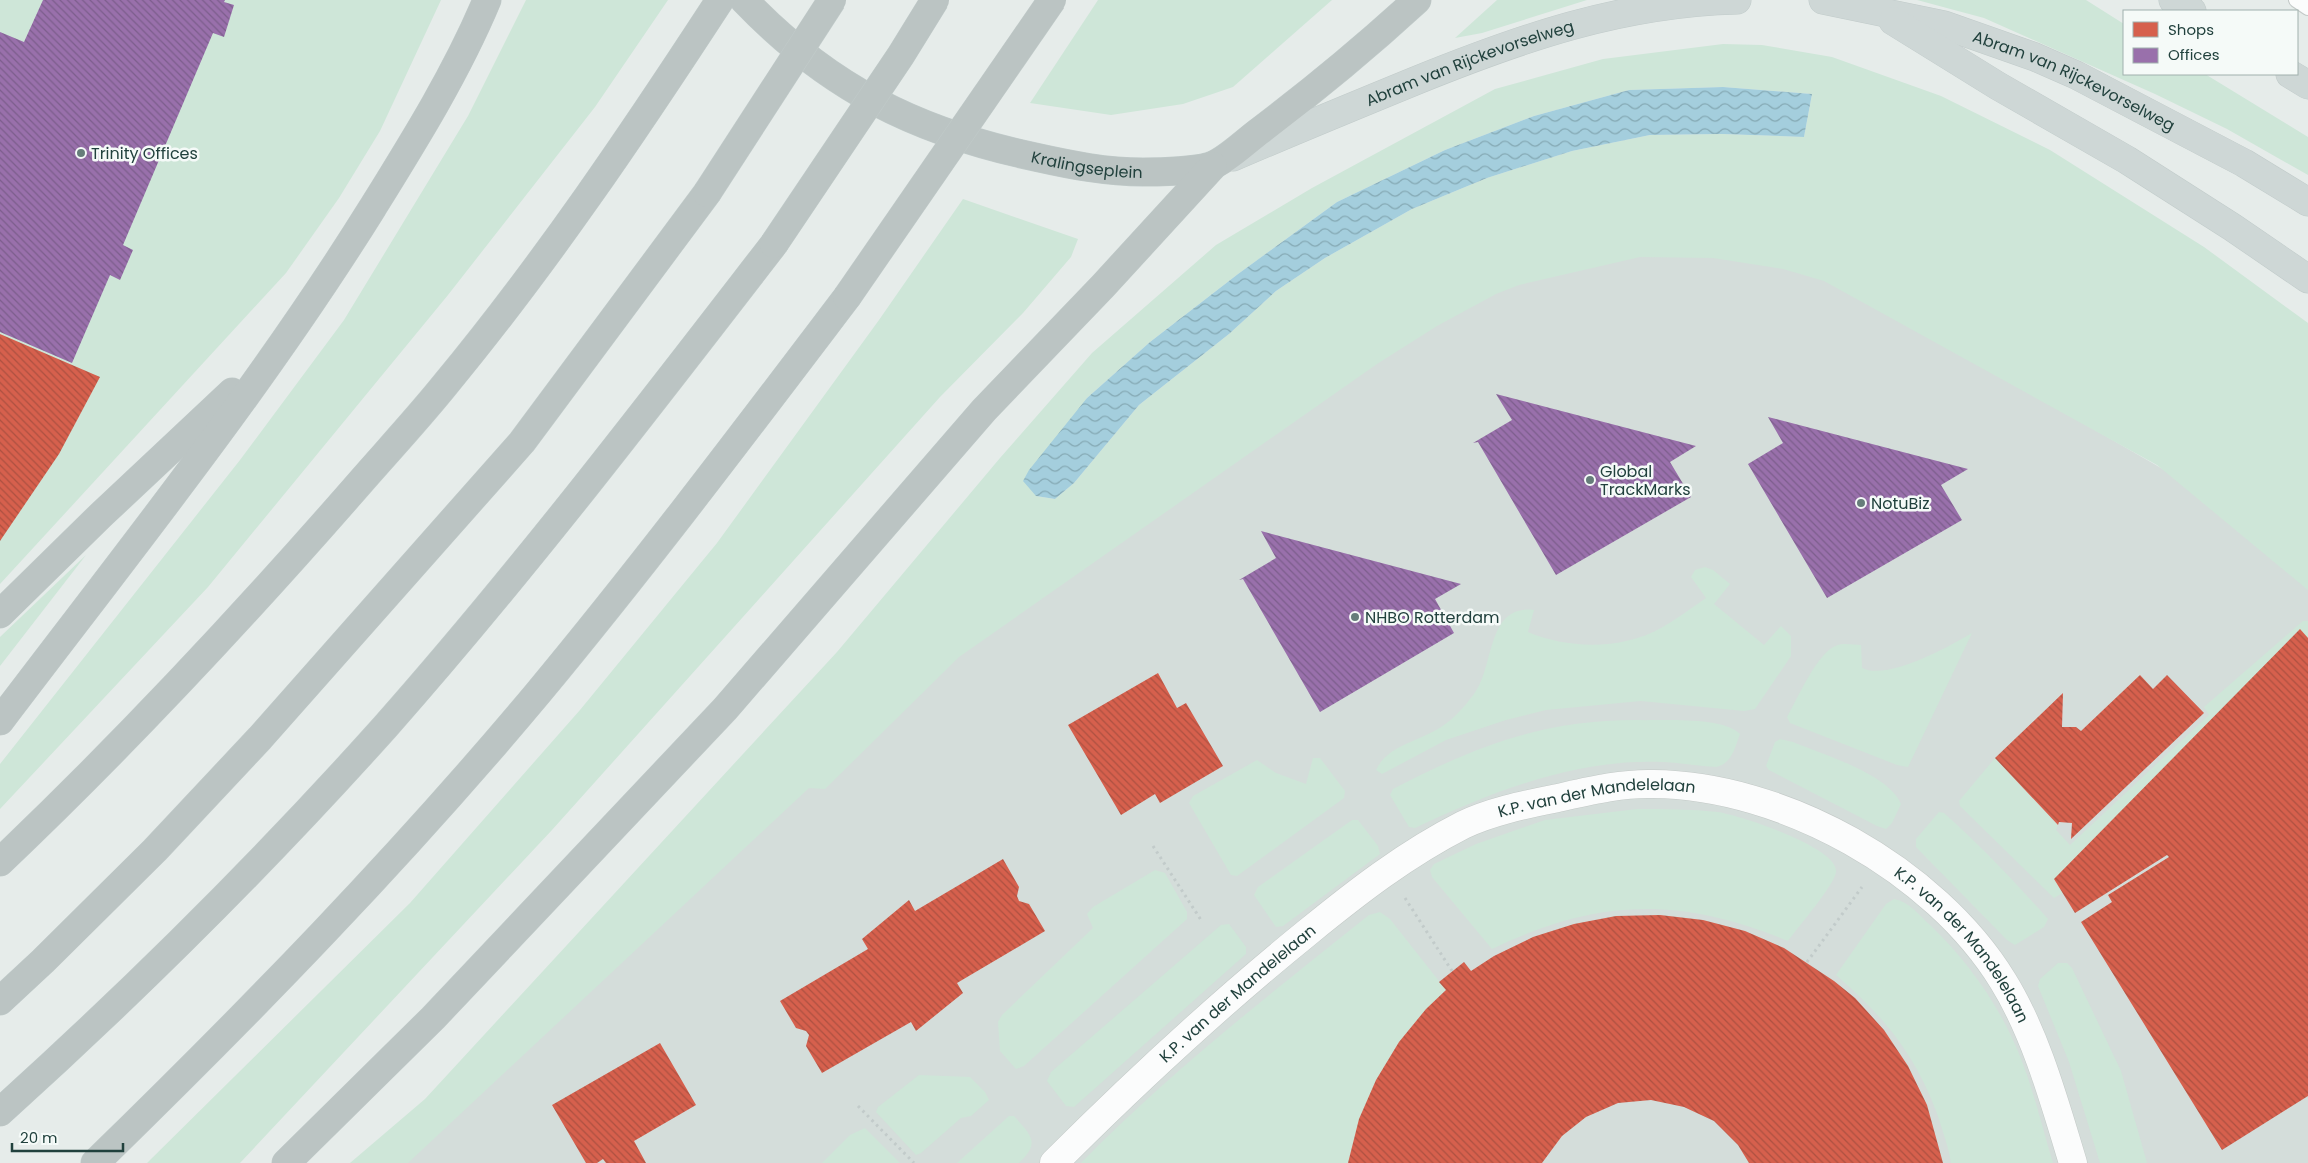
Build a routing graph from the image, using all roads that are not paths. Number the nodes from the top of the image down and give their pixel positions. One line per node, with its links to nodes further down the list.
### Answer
1 (487, 0): 20 (highway)
2 (720, 0): 23 (highway)
3 (744, 0): 17 (highway, Kralingseplein)
4 (832, 0): 24 (highway, bridge)
5 (935, 0): 25 (highway, bridge)
6 (1052, 0): 26 (highway, bridge)
7 (1417, 0): 17 (highway, Kralingseplein)
8 (1737, 0): 17 (main road, Abram van Rijckevorselweg)
9 (1823, 0): 12 (main road, Abram van Rijckevorselweg)
10 (2173, 0): 14 (main road)
11 (2296, 0): 13 (lane)
12 (1869, 8): 18 (main road, Abram van Rijckevorselweg); 19 (main road)
13 (2308, 8)
14 (2190, 10)
15 (2292, 75): 16 (main road)
16 (2308, 85)
17 (1213, 166): 27 (highway)
18 (2308, 202)
19 (2308, 279)
20 (279, 349): 21 (highway); 22 (highway)
21 (0, 614)
22 (0, 721)
23 (0, 862)
24 (0, 1001)
25 (0, 1112)
26 (95, 1163)
27 (286, 1163)
28 (1054, 1163): 29 (street, K.P. van der Mandelelaan)
29 (2073, 1163)

